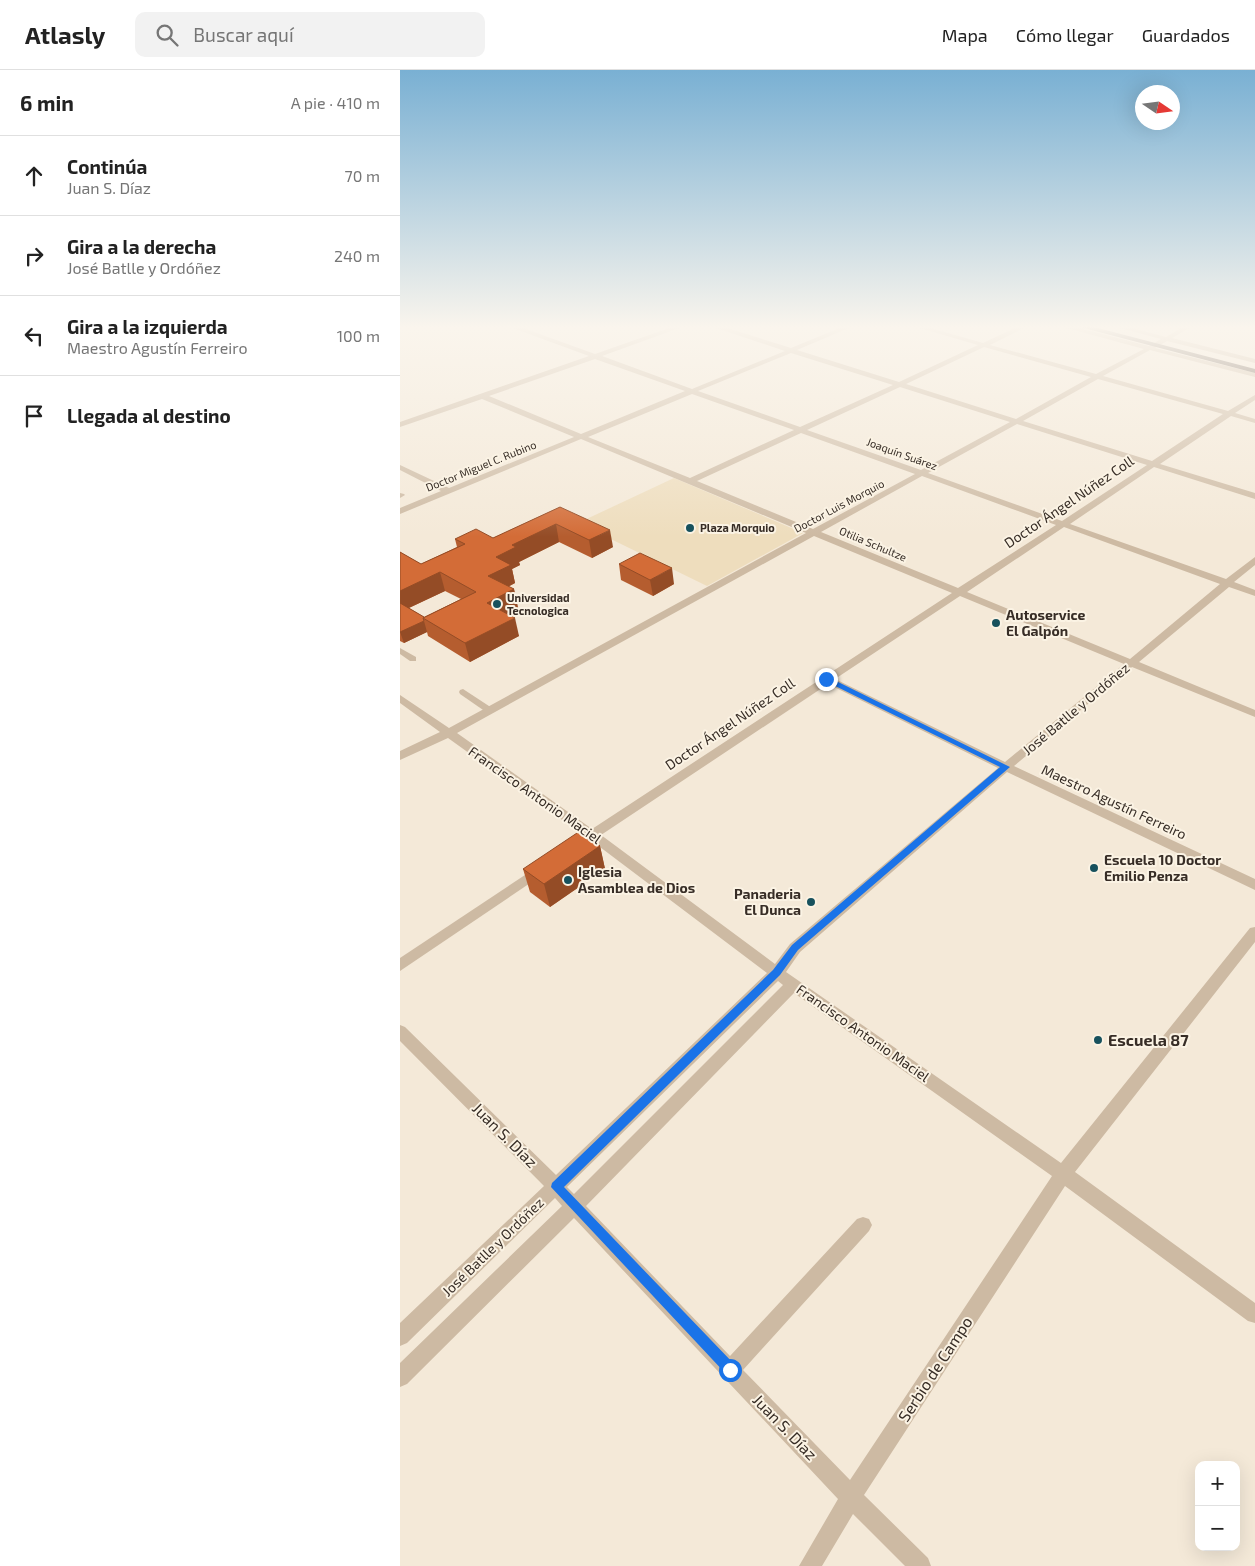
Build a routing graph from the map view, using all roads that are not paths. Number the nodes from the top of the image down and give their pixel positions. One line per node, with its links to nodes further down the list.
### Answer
1 (480, 397): 13 (street)
2 (484, 397): 15 (street, Otilia Schultze)
3 (679, 397): 15 (street, Doctor Miguel C. Rubino)
4 (705, 397): 14 (street, Joaquín Suárez)
5 (874, 397): 14 (street)
6 (937, 397): 12 (street)
7 (1063, 397): 12 (street, Doctor Luis Morquio)
8 (1169, 397): 10 (street)
9 (1255, 397): 10 (street, Doctor Ángel Núñez Coll)
10 (1230, 414): 11 (street); 16 (street, Doctor Ángel Núñez Coll)
11 (1255, 421)
12 (1017, 422): 16 (street); 18 (street, Doctor Luis Morquio)
13 (400, 425)
14 (803, 430): 18 (street, Joaquín Suárez); 19 (street)
15 (582, 437): 19 (street, Otilia Schultze); 20 (street, Doctor Miguel C. Rubino)
16 (1152, 464): 21 (street); 23 (street, Doctor Ángel Núñez Coll)
17 (400, 467): 20 (street)
18 (924, 473): 23 (street, Joaquín Suárez); 24 (street, Doctor Luis Morquio)
19 (691, 481): 24 (street, Otilia Schultze)
20 (448, 491): 22 (street, Doctor Miguel C. Rubino)
21 (1255, 496)
22 (400, 511)
23 (1063, 524): 26 (street, Joaquín Suárez); 27 (street, Doctor Ángel Núñez Coll)
24 (814, 532): 27 (street, Otilia Schultze); 35 (street, Doctor Luis Morquio)
25 (1255, 560): 26 (street, José Batlle y Ordóñez)
26 (1228, 583): 28 (street, Joaquín Suárez); 31 (street, José Batlle y Ordóñez)
27 (960, 592): 31 (street, Otilia Schultze); 32 (street, Doctor Ángel Núñez Coll)
28 (1255, 593)
29 (400, 650): 30 (lane)
30 (413, 659)
31 (1130, 663): 36 (street, Otilia Schultze); 39 (street, José Batlle y Ordóñez)
32 (826, 679): 39 (street, Maestro Agustín Ferreiro); 40 (street, Doctor Ángel Núñez Coll)
33 (463, 692): 35 (lane)
34 (400, 698): 37 (street, Francisco Antonio Maciel)
35 (489, 710): 37 (street, Doctor Luis Morquio)
36 (1255, 714)
37 (448, 733): 38 (street, Doctor Luis Morquio); 40 (street, Francisco Antonio Maciel)
38 (400, 756)
39 (1006, 767): 43 (street, Maestro Agustín Ferreiro); 46 (street, José Batlle y Ordóñez)
40 (592, 835): 41 (street, Doctor Ángel Núñez Coll); 46 (street, Francisco Antonio Maciel)
41 (576, 846)
42 (552, 862): 45 (street)
43 (1255, 885)
44 (1255, 932): 49 (street, Serbio de Campo)
45 (400, 965)
46 (777, 973): 47 (street, Francisco Antonio Maciel); 50 (street, José Batlle y Ordóñez)
47 (793, 984): 49 (street, Francisco Antonio Maciel); 55 (street, José Batlle y Ordóñez)
48 (400, 1031): 50 (street, Juan S. Díaz)
49 (1063, 1174): 52 (street, Francisco Antonio Maciel); 56 (street, Serbio de Campo)
50 (556, 1187): 53 (street, José Batlle y Ordóñez); 54 (street, Juan S. Díaz)
51 (863, 1225): 54 (street)
52 (1255, 1314)
53 (400, 1336)
54 (730, 1370): 56 (street, Juan S. Díaz)
55 (400, 1377)
56 (851, 1497): 57 (street, Serbio de Campo); 58 (street, Juan S. Díaz)
57 (810, 1566)
58 (920, 1566)

